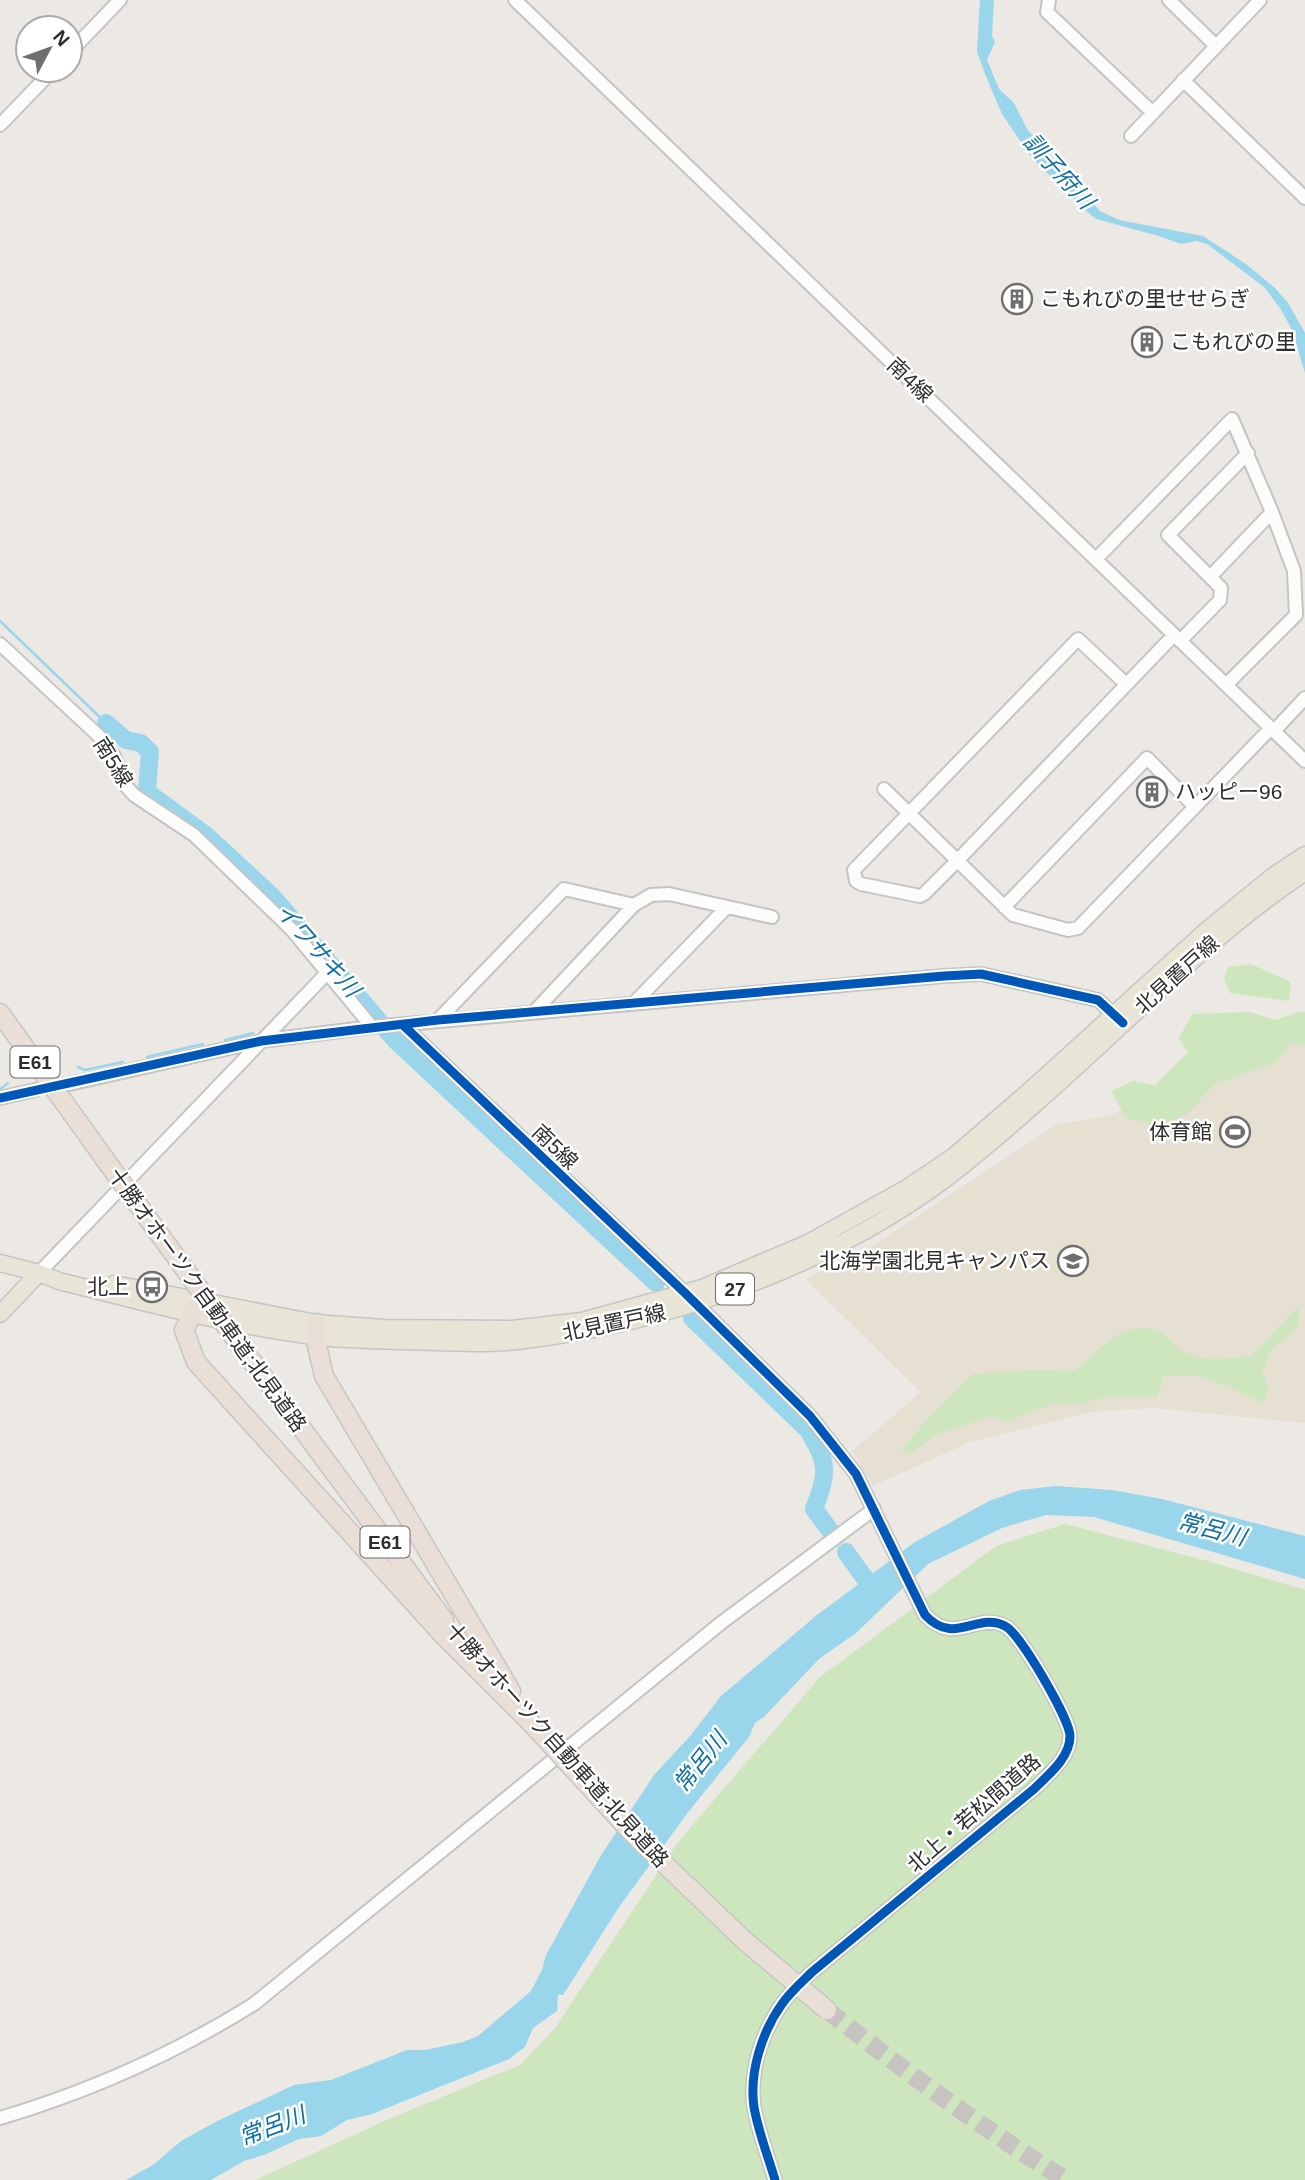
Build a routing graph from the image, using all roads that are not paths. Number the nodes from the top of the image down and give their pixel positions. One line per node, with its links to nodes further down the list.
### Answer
1 (120, 0): 6 (street)
2 (515, 0): 16 (street, 南4線)
3 (1049, 0): 10 (street)
4 (1169, 0): 7 (street)
5 (1260, 0): 7 (street)
6 (84, 37)
7 (1216, 46): 8 (street)
8 (1184, 80): 10 (street); 13 (street)
9 (40, 84): 11 (street)
10 (1153, 113): 12 (street)
11 (0, 125)
12 (1131, 136)
13 (1305, 198)
14 (1248, 453): 15 (street); 16 (street); 17 (street)
15 (1272, 512): 17 (street); 21 (street)
16 (1096, 559): 18 (street, 南4線)
17 (1211, 576): 18 (street)
18 (1177, 638): 20 (street); 21 (street, 南4線)
19 (0, 644): 35 (street, 南5線)
20 (1126, 684): 27 (street); 29 (street)
21 (1226, 685): 23 (street, 南4線)
22 (1305, 698): 23 (street)
23 (1272, 730): 24 (street, 南4線); 26 (street)
24 (1305, 761)
25 (884, 789): 27 (street)
26 (1194, 806): 32 (street); 32 (street)
27 (908, 814): 29 (street); 29 (street)
28 (1305, 855): 39 (main road, 北見置戸線 / 27)
29 (957, 861): 32 (street)
30 (1305, 872): 39 (main road, 北見置戸線 / 27)
31 (634, 905): 33 (street); 38 (street); 40 (street)
32 (1004, 906)
33 (726, 908): 34 (street); 36 (street)
34 (772, 917)
35 (328, 972): 43 (street, 南5線); 44 (street)
36 (634, 1003): 38 (street); 39 (street)
37 (0, 1013): 48 (highway, 十勝オホーツク自動車道;北見道路 / E61)
38 (533, 1013): 40 (street)
39 (1119, 1018): 51 (main road, 北見置戸線 / 27)
40 (438, 1020): 41 (street)
41 (403, 1025): 43 (street); 51 (street, 南5線)
42 (0, 1027): 48 (highway, 十勝オホーツク自動車道;北見道路 / E61)
43 (380, 1027): 44 (street)
44 (261, 1041): 45 (street); 50 (street)
45 (69, 1084)
46 (34, 1090): 47 (street)
47 (0, 1098)
48 (70, 1113): 56 (highway, 十勝オホーツク自動車道;北見道路 / E61, bridge)
49 (0, 1263): 50 (main road, 北見置戸線)
50 (39, 1273): 52 (main road, 北見置戸線 / 27); 53 (main road)
51 (690, 1298): 54 (main road, 北見置戸線 / 27); 55 (street, 北上・若松間道路)
52 (195, 1308): 54 (main road, 北見置戸線 / 27); 56 (highway)
53 (0, 1314)
54 (315, 1330): 56 (highway)
55 (877, 1514): 58 (street); 59 (street, 北上・若松間道路)
56 (533, 1724): 57 (highway, 十勝オホーツク自動車道;北見道路 / E61, bridge)
57 (827, 2010)
58 (0, 2118)
59 (775, 2180)

